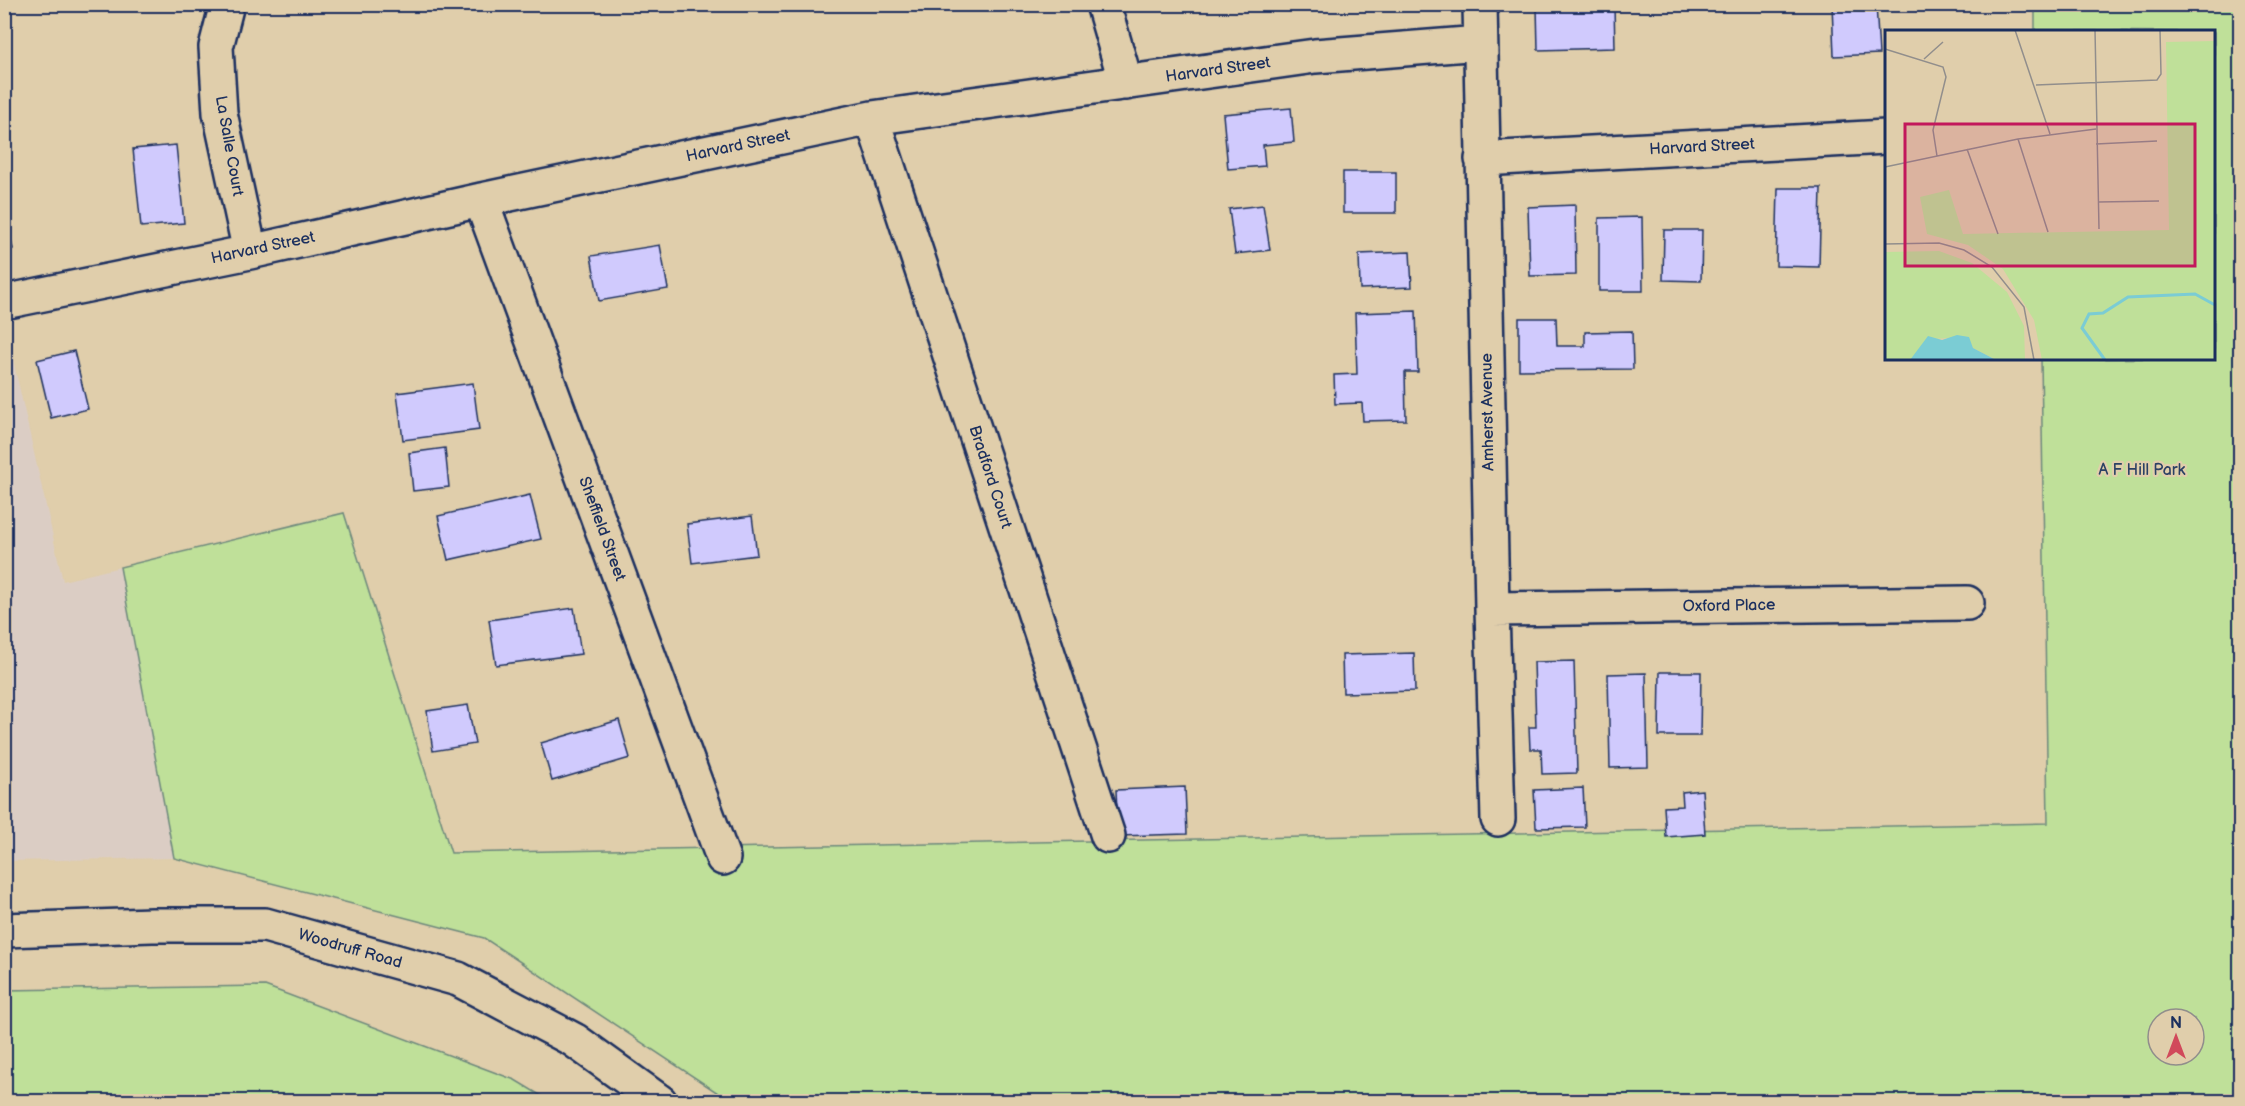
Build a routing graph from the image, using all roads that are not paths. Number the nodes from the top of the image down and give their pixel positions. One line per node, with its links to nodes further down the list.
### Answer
1 (227, 4): 10 (street, La Salle Court)
2 (1103, 4): 5 (street)
3 (1480, 4): 4 (street, Amherst Avenue)
4 (1480, 43): 5 (street, Harvard Street); 8 (street, Amherst Avenue)
5 (1126, 83): 6 (street, Harvard Street)
6 (872, 118): 9 (street, Harvard Street); 15 (street, Bradford Court)
7 (1885, 137): 8 (street, Harvard Street)
8 (1482, 159): 13 (street, Amherst Avenue)
9 (481, 200): 10 (street, Harvard Street); 16 (street, Sheffield Street)
10 (250, 252): 11 (street, Harvard Street)
11 (4, 302)
12 (1967, 603): 13 (street, Oxford Place)
13 (1492, 609): 14 (street, Amherst Avenue)
14 (1498, 819)
15 (1108, 836)
16 (723, 858)
17 (4, 930): 18 (street, Woodruff Road)
18 (660, 1101)

